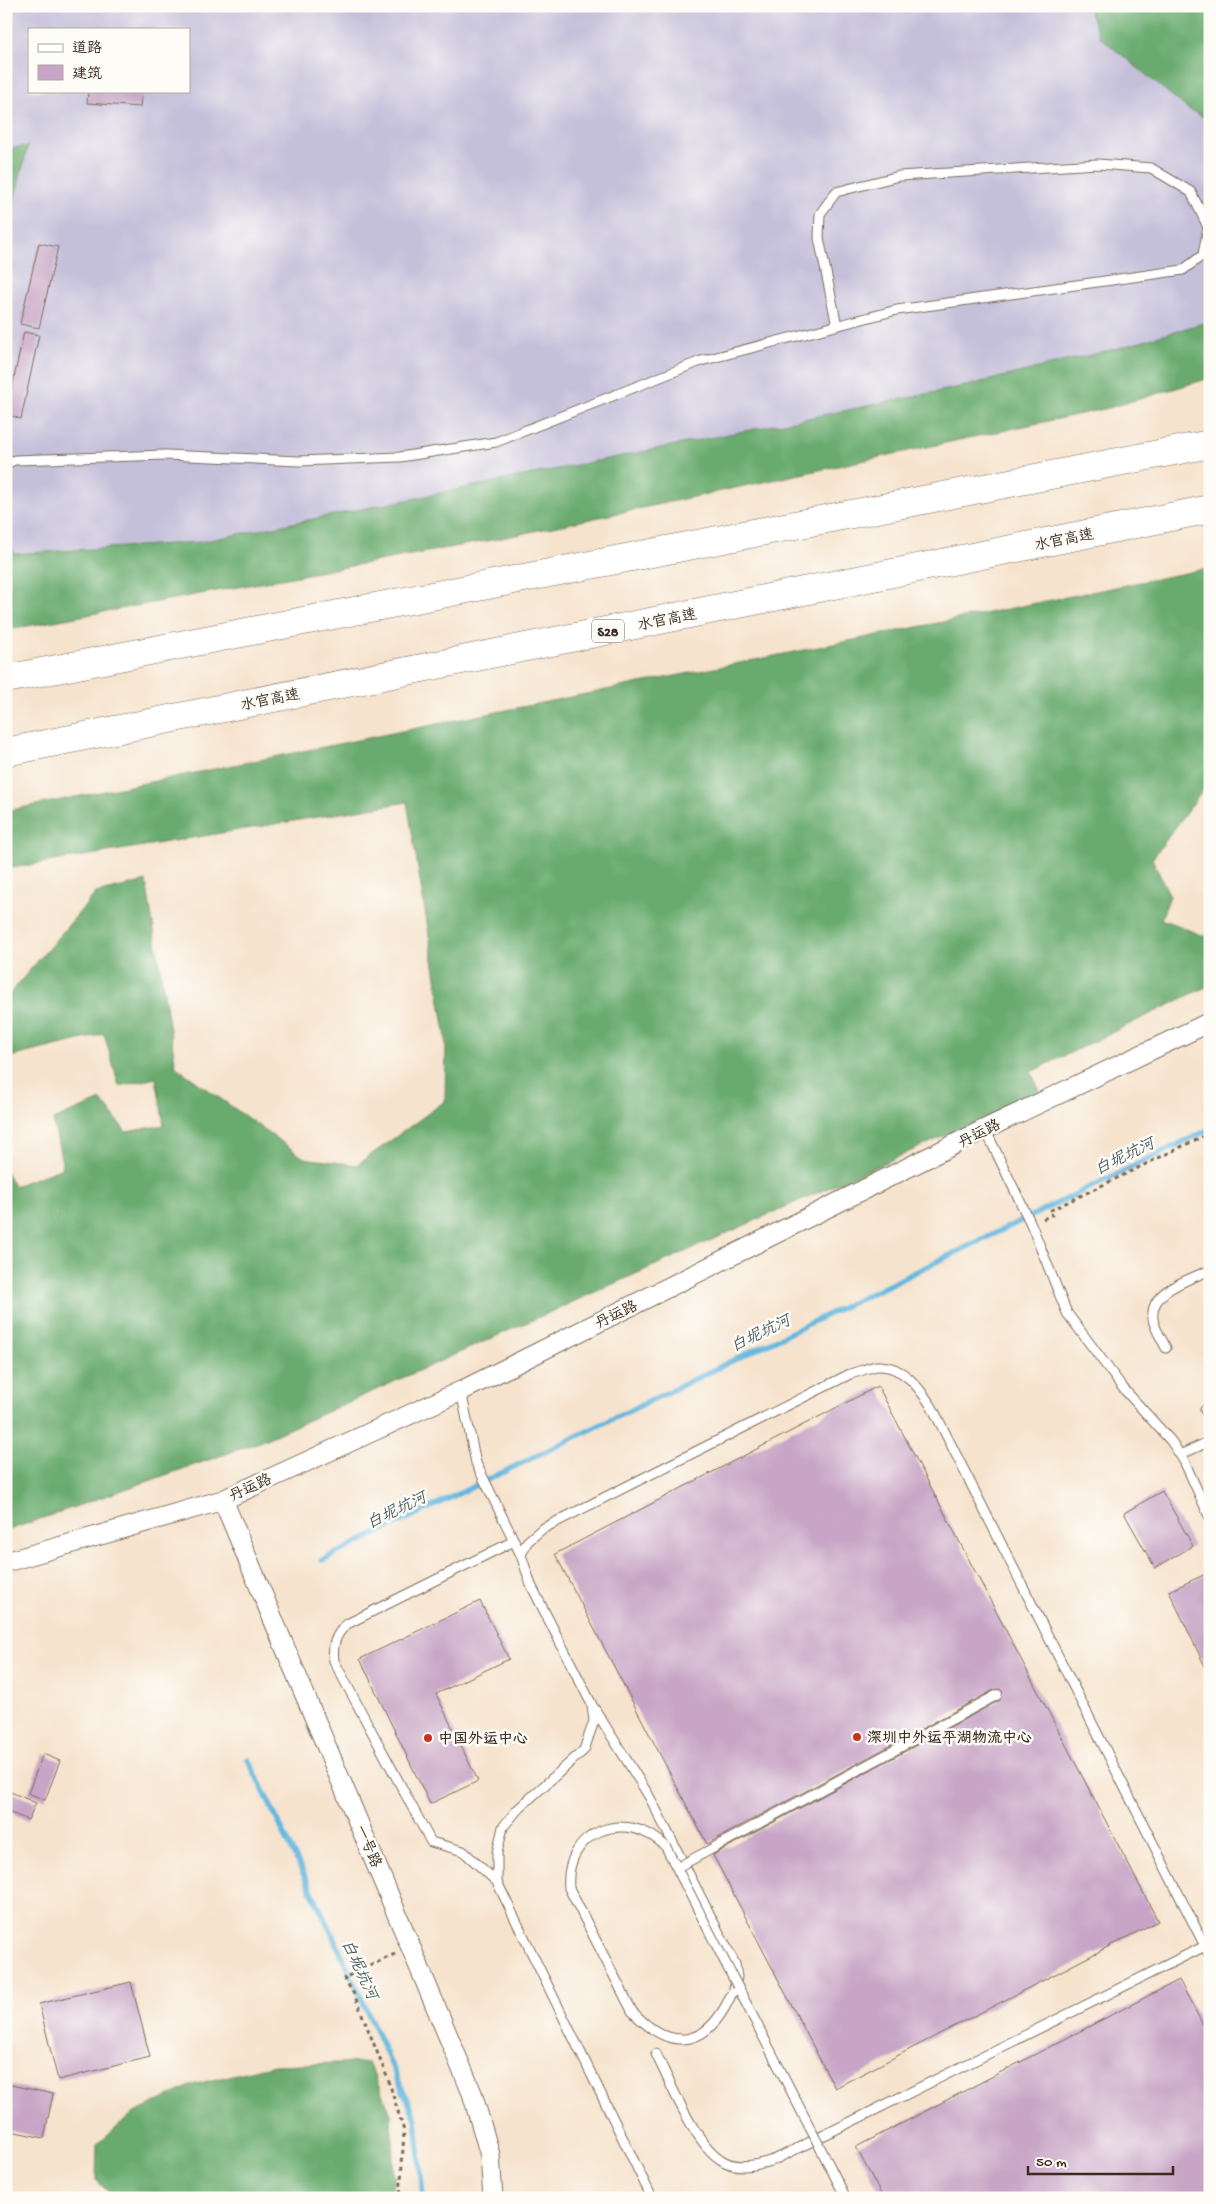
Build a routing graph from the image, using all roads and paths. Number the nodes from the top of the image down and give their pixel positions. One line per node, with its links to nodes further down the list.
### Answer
1 (837, 326): 1 (lane); 3 (lane)
2 (1210, 444): 5 (highway)
3 (6, 464)
4 (1210, 509): 6 (highway, 水官高速 / S28)
5 (6, 679)
6 (6, 752)
7 (1210, 1022): 8 (street, 丹运路)
8 (985, 1129): 13 (street, 丹运路); 15 (lane)
9 (1210, 1132): 10 (path)
10 (1052, 1215)
11 (1210, 1270): 12 (lane)
12 (1166, 1348)
13 (461, 1391): 16 (street, 丹运路); 18 (lane)
14 (1210, 1441): 15 (lane)
15 (1180, 1455): 17 (lane)
16 (222, 1500): 20 (street, 丹运路); 25 (street, 一号路)
17 (1210, 1518)
18 (514, 1541): 19 (lane); 24 (lane)
19 (521, 1555): 22 (lane); 26 (lane)
20 (6, 1562)
21 (997, 1695): 23 (lane, bridge)
22 (592, 1705): 23 (lane, bridge); 24 (lane)
23 (678, 1867): 32 (lane, bridge)
24 (497, 1882): 31 (lane)
25 (410, 1945): 29 (path); 30 (street, 一号路)
26 (1205, 1946): 27 (lane); 28 (lane)
27 (1210, 1956)
28 (656, 2054)
29 (400, 2198)
30 (493, 2198)
31 (652, 2198)
32 (846, 2198)

